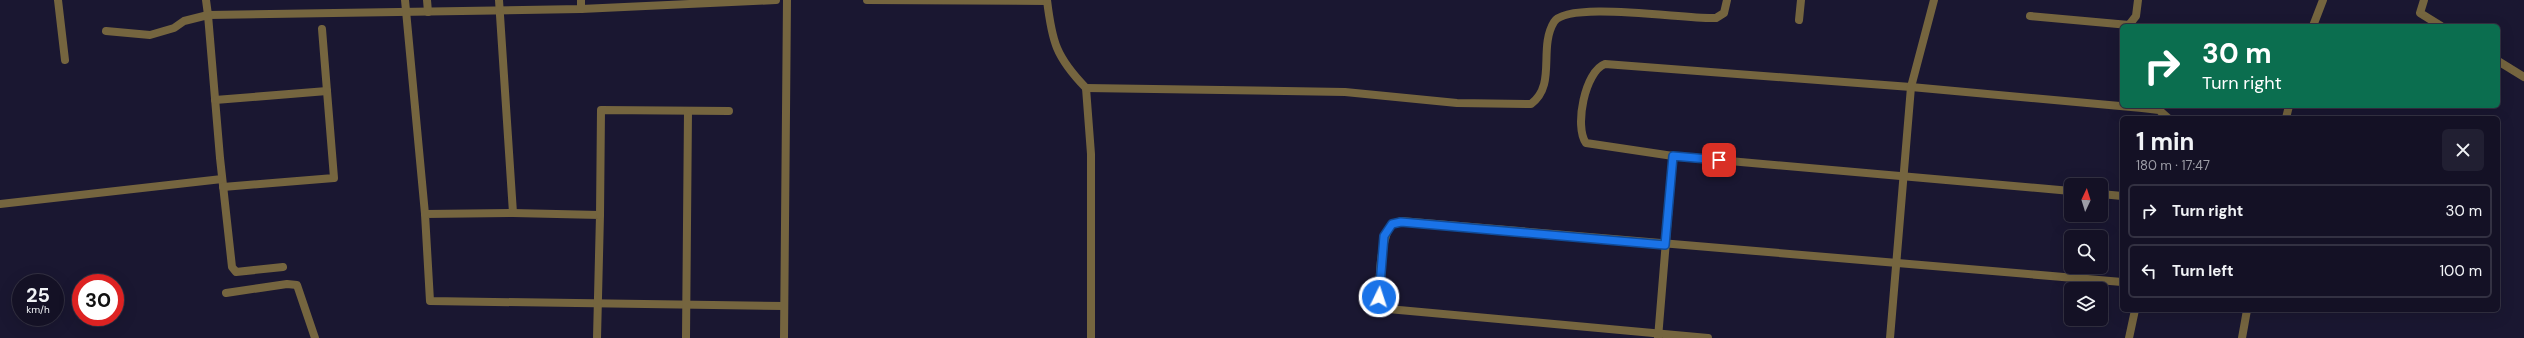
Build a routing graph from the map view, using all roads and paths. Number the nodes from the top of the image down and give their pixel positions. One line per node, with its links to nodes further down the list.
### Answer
1 (58, 0): 30 (street)
2 (206, 0): 21 (street)
3 (405, 0): 20 (street)
4 (427, 0): 19 (street)
5 (499, 0): 18 (street)
6 (581, 0): 17 (street)
7 (776, 0): 17 (street)
8 (787, 0): 59 (street)
9 (867, 0): 16 (street)
10 (1727, 0): 34 (street)
11 (1801, 0): 23 (street)
12 (1934, 0): 33 (street)
13 (2138, 0): 25 (street)
14 (2323, 0): 26 (street)
15 (2424, 0): 27 (street)
16 (1047, 1): 34 (street)
17 (581, 9): 18 (street)
18 (500, 10): 19 (street); 49 (street)
19 (428, 12): 20 (street)
20 (406, 13): 21 (street); 50 (street)
21 (208, 15): 29 (street); 36 (street)
22 (2030, 16): 24 (street)
23 (1799, 20)
24 (2120, 24)
25 (2130, 24)
26 (2314, 24)
27 (2438, 24)
28 (322, 29): 35 (street)
29 (106, 31)
30 (65, 60)
31 (2500, 62): 32 (street)
32 (2524, 77)
33 (1911, 87): 37 (street); 42 (street); 43 (street)
34 (1086, 88): 67 (street)
35 (327, 91): 36 (street); 44 (street)
36 (215, 100): 44 (street)
37 (2120, 106)
38 (2142, 108): 41 (street)
39 (688, 110): 40 (street); 51 (street); 58 (street)
40 (729, 111)
41 (2166, 116)
42 (1673, 156): 43 (street); 52 (street)
43 (1904, 176): 45 (street); 53 (street)
44 (223, 183): 48 (street); 54 (street)
45 (2064, 190)
46 (2108, 195): 47 (street)
47 (2120, 196)
48 (0, 204)
49 (513, 213): 50 (street); 51 (street)
50 (425, 214): 57 (street)
51 (600, 215): 57 (street)
52 (1665, 245): 53 (street); 62 (street); 62 (street)
53 (1896, 263): 55 (street); 69 (street)
54 (283, 267)
55 (2120, 282)
56 (226, 293): 63 (street)
57 (598, 304): 58 (street); 64 (street)
58 (687, 305): 59 (street); 65 (street)
59 (784, 306): 66 (street)
60 (2134, 312): 70 (street)
61 (2247, 312): 71 (street)
62 (1658, 336): 68 (street)
63 (315, 338)
64 (597, 338)
65 (686, 338)
66 (784, 338)
67 (1091, 338)
68 (1708, 338)
69 (1890, 338)
70 (2129, 338)
71 (2242, 338)

